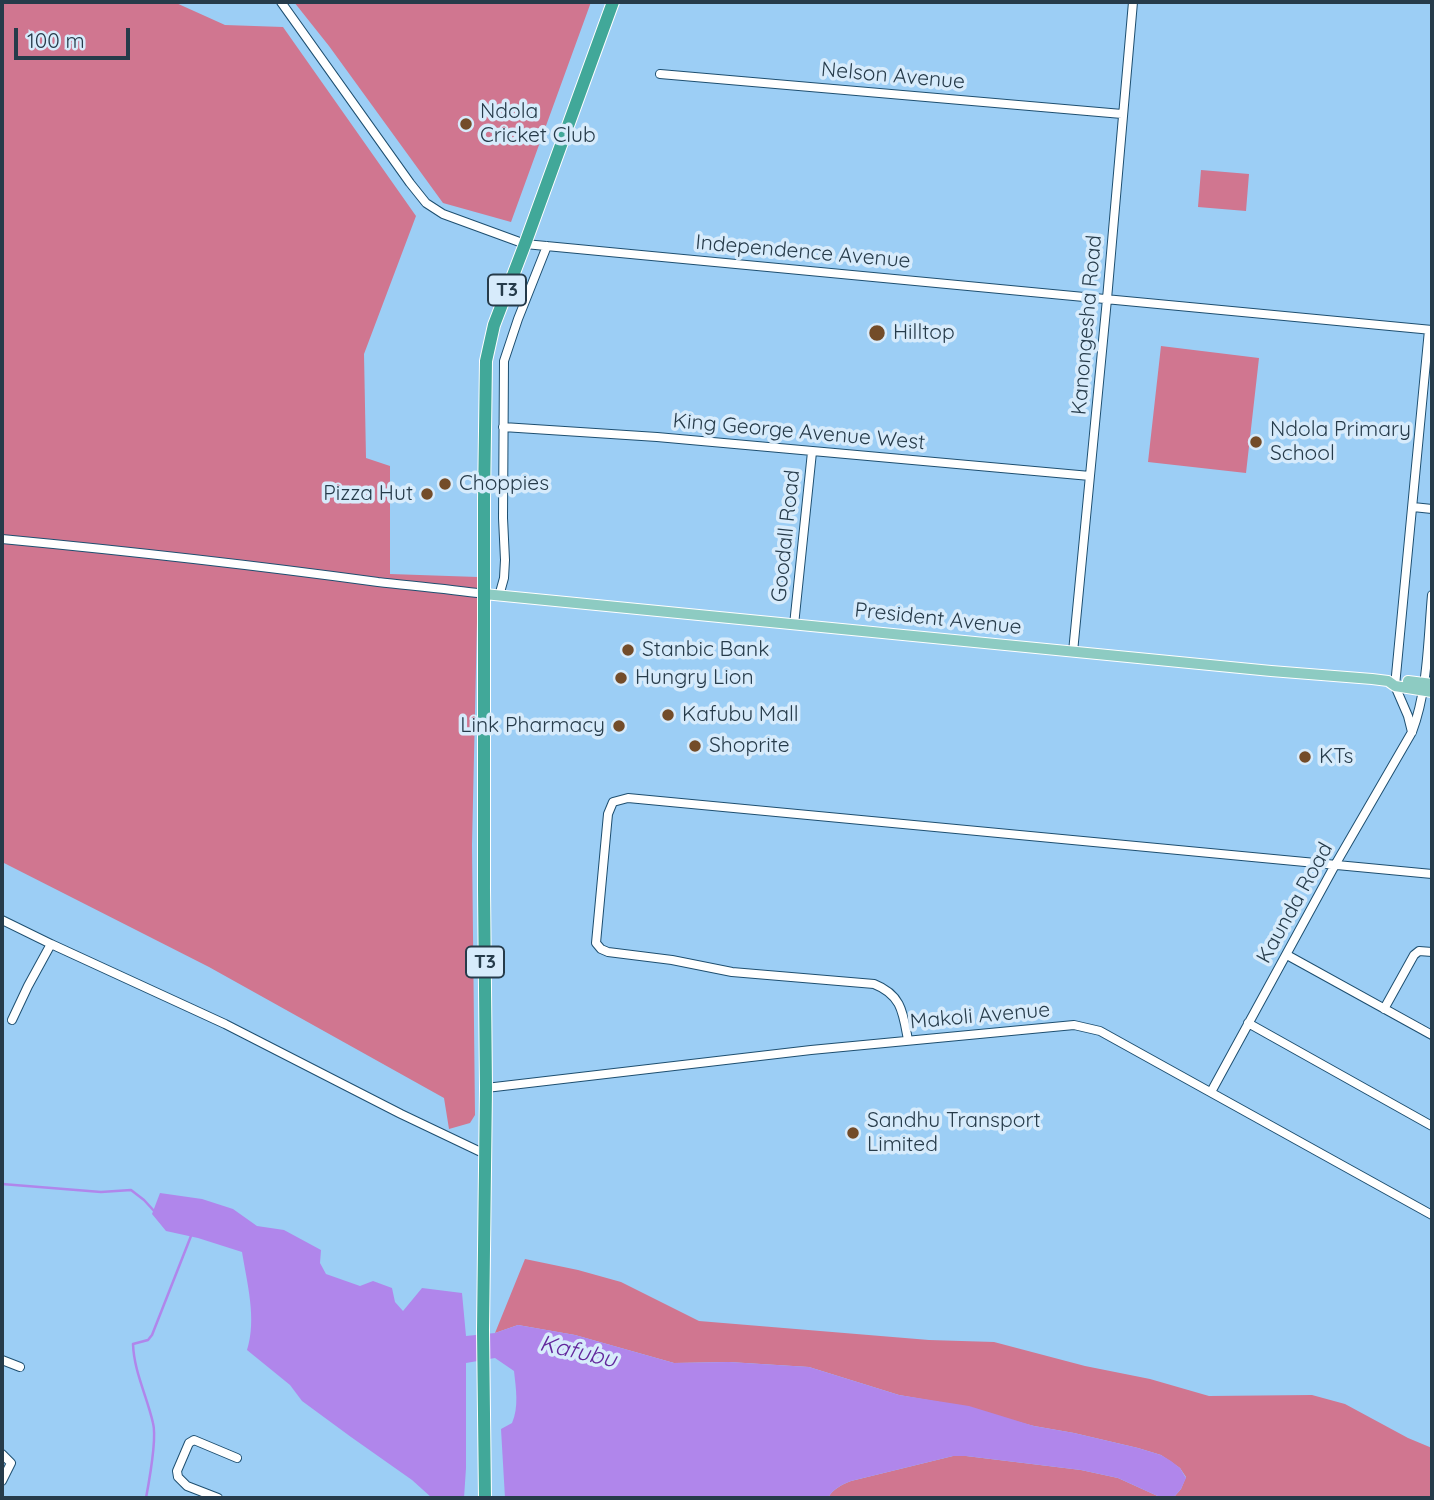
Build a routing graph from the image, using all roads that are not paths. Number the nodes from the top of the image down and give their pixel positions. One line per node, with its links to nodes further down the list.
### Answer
1 (281, 2): 6 (street, Independence Avenue)
2 (613, 2): 6 (highway, T3)
3 (1133, 2): 5 (street, Kanongesha Road)
4 (660, 74): 5 (street, Nelson Avenue)
5 (1122, 114): 8 (street, Kanongesha Road)
6 (525, 244): 7 (street, Independence Avenue); 16 (highway, T3)
7 (547, 246): 8 (street, Independence Avenue); 10 (street)
8 (1107, 299): 9 (street, Independence Avenue); 12 (street, Kanongesha Road)
9 (1431, 330): 13 (street)
10 (503, 427): 11 (street, King George Avenue West); 18 (street)
11 (812, 452): 12 (street, King George Avenue West); 19 (street, Goodall Road)
12 (1090, 476): 20 (street, Kanongesha Road)
13 (1413, 507): 14 (street); 21 (street)
14 (1432, 509)
15 (2, 539): 16 (street)
16 (484, 594): 18 (main road, President Avenue); 35 (highway, T3)
17 (1432, 595): 22 (street, Kaunda Road)
18 (499, 596): 19 (main road, President Avenue)
19 (794, 625): 20 (main road, President Avenue)
20 (1073, 652): 21 (main road, President Avenue)
21 (1393, 682): 22 (main road, President Avenue); 23 (street)
22 (1428, 687): 23 (street, Kaunda Road)
23 (1412, 732): 24 (street, Kaunda Road)
24 (1335, 865): 25 (street); 29 (street, Kaunda Road); 34 (street)
25 (1432, 874)
26 (2, 919): 27 (street)
27 (51, 944): 31 (street); 38 (street)
28 (1432, 951): 30 (street)
29 (1287, 955): 30 (street); 32 (street, Kaunda Road)
30 (1384, 1009): 33 (street)
31 (12, 1020)
32 (1248, 1023): 36 (street, Kaunda Road); 37 (street)
33 (1432, 1035)
34 (908, 1040): 35 (street, Makoli Avenue); 36 (street, Makoli Avenue)
35 (486, 1088): 38 (highway, T3)
36 (1211, 1092): 39 (street, Makoli Avenue)
37 (1432, 1126)
38 (485, 1154): 46 (highway, T3)
39 (1432, 1214)
40 (2, 1360): 41 (street)
41 (20, 1367)
42 (2, 1454): 44 (street)
43 (237, 1458): 45 (street)
44 (2, 1480)
45 (218, 1498)
46 (485, 1498)

